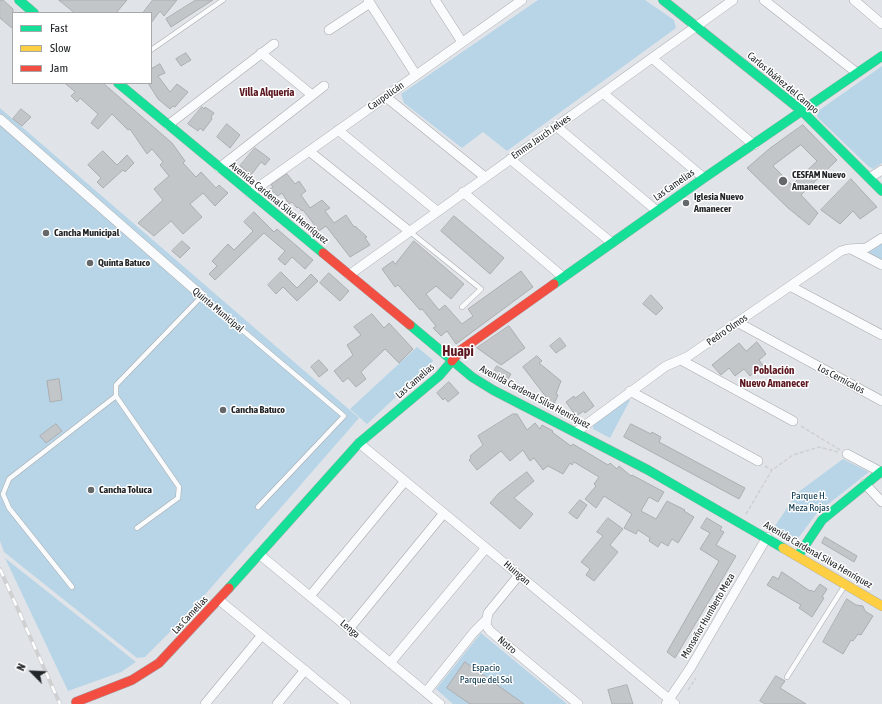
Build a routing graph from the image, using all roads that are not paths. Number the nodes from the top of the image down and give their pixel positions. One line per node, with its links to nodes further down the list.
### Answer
1 (19, 0): 10 (street)
2 (223, 0): 16 (lane)
3 (435, 0): 14 (street)
4 (522, 0): 14 (street, Caupolicán)
5 (663, 0): 12 (street, Carlos Ibáñez del Campo)
6 (733, 0): 12 (street, Emma Jauch Jelves)
7 (764, 0): 20 (street)
8 (854, 0): 11 (street)
9 (369, 2): 13 (street); 21 (street)
10 (33, 12)
11 (882, 24)
12 (697, 26): 19 (street, Emma Jauch Jelves); 27 (street, Carlos Ibáñez del Campo)
13 (329, 30)
14 (462, 42): 21 (street, Caupolicán)
15 (274, 44): 17 (street)
16 (152, 49)
17 (262, 53): 25 (street); 29 (street)
18 (882, 56): 20 (street, Las Camelias)
19 (652, 58): 24 (street, Emma Jauch Jelves); 32 (street)
20 (857, 73): 27 (street, Las Camelias)
21 (416, 75): 26 (street, Caupolicán)
22 (119, 84): 29 (street, Avenida Cardenal Silva Henríquez)
23 (324, 86): 25 (street)
24 (603, 92): 30 (street, Emma Jauch Jelves); 38 (street)
25 (312, 95): 35 (street)
26 (386, 96): 31 (street, Caupolicán); 37 (street)
27 (802, 111): 32 (street, Las Camelias); 39 (street, Carlos Ibáñez del Campo)
28 (0, 119): 53 (street, Quinta Municipal)
29 (168, 125): 35 (street, Avenida Cardenal Silva Henríquez)
30 (556, 126): 34 (street, Emma Jauch Jelves); 44 (street)
31 (338, 130): 33 (street, Caupolicán); 43 (street)
32 (754, 145): 38 (street, Las Camelias)
33 (309, 151): 42 (street, Caupolicán); 45 (street)
34 (510, 159): 37 (street, Emma Jauch Jelves); 47 (street)
35 (219, 168): 42 (street, Avenida Cardenal Silva Henríquez)
36 (882, 170): 39 (street)
37 (485, 177): 41 (street, Emma Jauch Jelves)
38 (704, 178): 44 (street, Las Camelias)
39 (869, 178): 40 (street, Carlos Ibáñez del Campo)
40 (882, 191)
41 (463, 192): 43 (street, Emma Jauch Jelves); 51 (street)
42 (250, 193): 50 (street, Avenida Cardenal Silva Henríquez)
43 (437, 211): 45 (street, Emma Jauch Jelves)
44 (657, 211): 47 (street, Las Camelias)
45 (409, 231): 50 (street, Emma Jauch Jelves); 54 (lane)
46 (882, 238): 48 (street, Pedro Olmos)
47 (612, 243): 51 (street, Las Camelias)
48 (851, 249): 49 (street); 52 (street, Pedro Olmos)
49 (882, 265)
50 (349, 275): 58 (street, Avenida Cardenal Silva Henríquez)
51 (563, 277): 58 (street, Las Camelias)
52 (790, 286): 55 (street, Pedro Olmos); 56 (street)
53 (202, 296): 60 (lane); 71 (lane, Quinta Municipal)
54 (462, 307)
55 (737, 322): 57 (street, Pedro Olmos); 61 (street, Los Cernícalos)
56 (882, 335)
57 (681, 360): 59 (street, Pedro Olmos); 62 (street)
58 (452, 361): 63 (street, Avenida Cardenal Silva Henríquez); 64 (street, Las Camelias)
59 (630, 391): 63 (street, Pedro Olmos); 66 (street)
60 (116, 396): 73 (lane); 80 (lane)
61 (882, 401)
62 (793, 421)
63 (576, 432): 74 (street, Avenida Cardenal Silva Henríquez)
64 (359, 443): 68 (street, Huingan); 76 (street, Las Camelias)
65 (847, 454): 67 (street)
66 (758, 461)
67 (881, 471): 69 (street)
68 (405, 481): 72 (street, Huingan); 81 (street)
69 (865, 484): 70 (street); 77 (street)
70 (882, 502)
71 (258, 507)
72 (444, 513): 75 (street, Huingan); 85 (street)
73 (137, 528)
74 (767, 538): 77 (street, Avenida Cardenal Silva Henríquez); 93 (street, Monseñor Humberto Meza)
75 (486, 548): 78 (street, Huingan); 87 (street)
76 (259, 554): 81 (street, Lenga); 82 (street, Las Camelias)
77 (798, 556): 79 (street, Avenida Cardenal Silva Henríquez)
78 (519, 575): 84 (street); 93 (street, Huingan)
79 (846, 584): 83 (street, Avenida Cardenal Silva Henríquez); 89 (lane)
80 (72, 587)
81 (310, 596): 85 (street, Lenga)
82 (219, 600): 86 (street); 91 (street, Las Camelias)
83 (882, 606)
84 (485, 621): 90 (street); 99 (street, Notro)
85 (349, 629): 87 (street, Lenga)
86 (262, 635): 88 (street); 95 (street)
87 (390, 662): 90 (street, Lenga)
88 (305, 670): 96 (street); 97 (street)
89 (788, 677)
90 (426, 692): 98 (street, Lenga)
91 (94, 695): 92 (street, Las Camelias); 94 (street)
92 (76, 702)
93 (670, 702)
94 (98, 704)
95 (205, 704)
96 (277, 704)
97 (346, 704)
98 (440, 704)
99 (578, 704)

